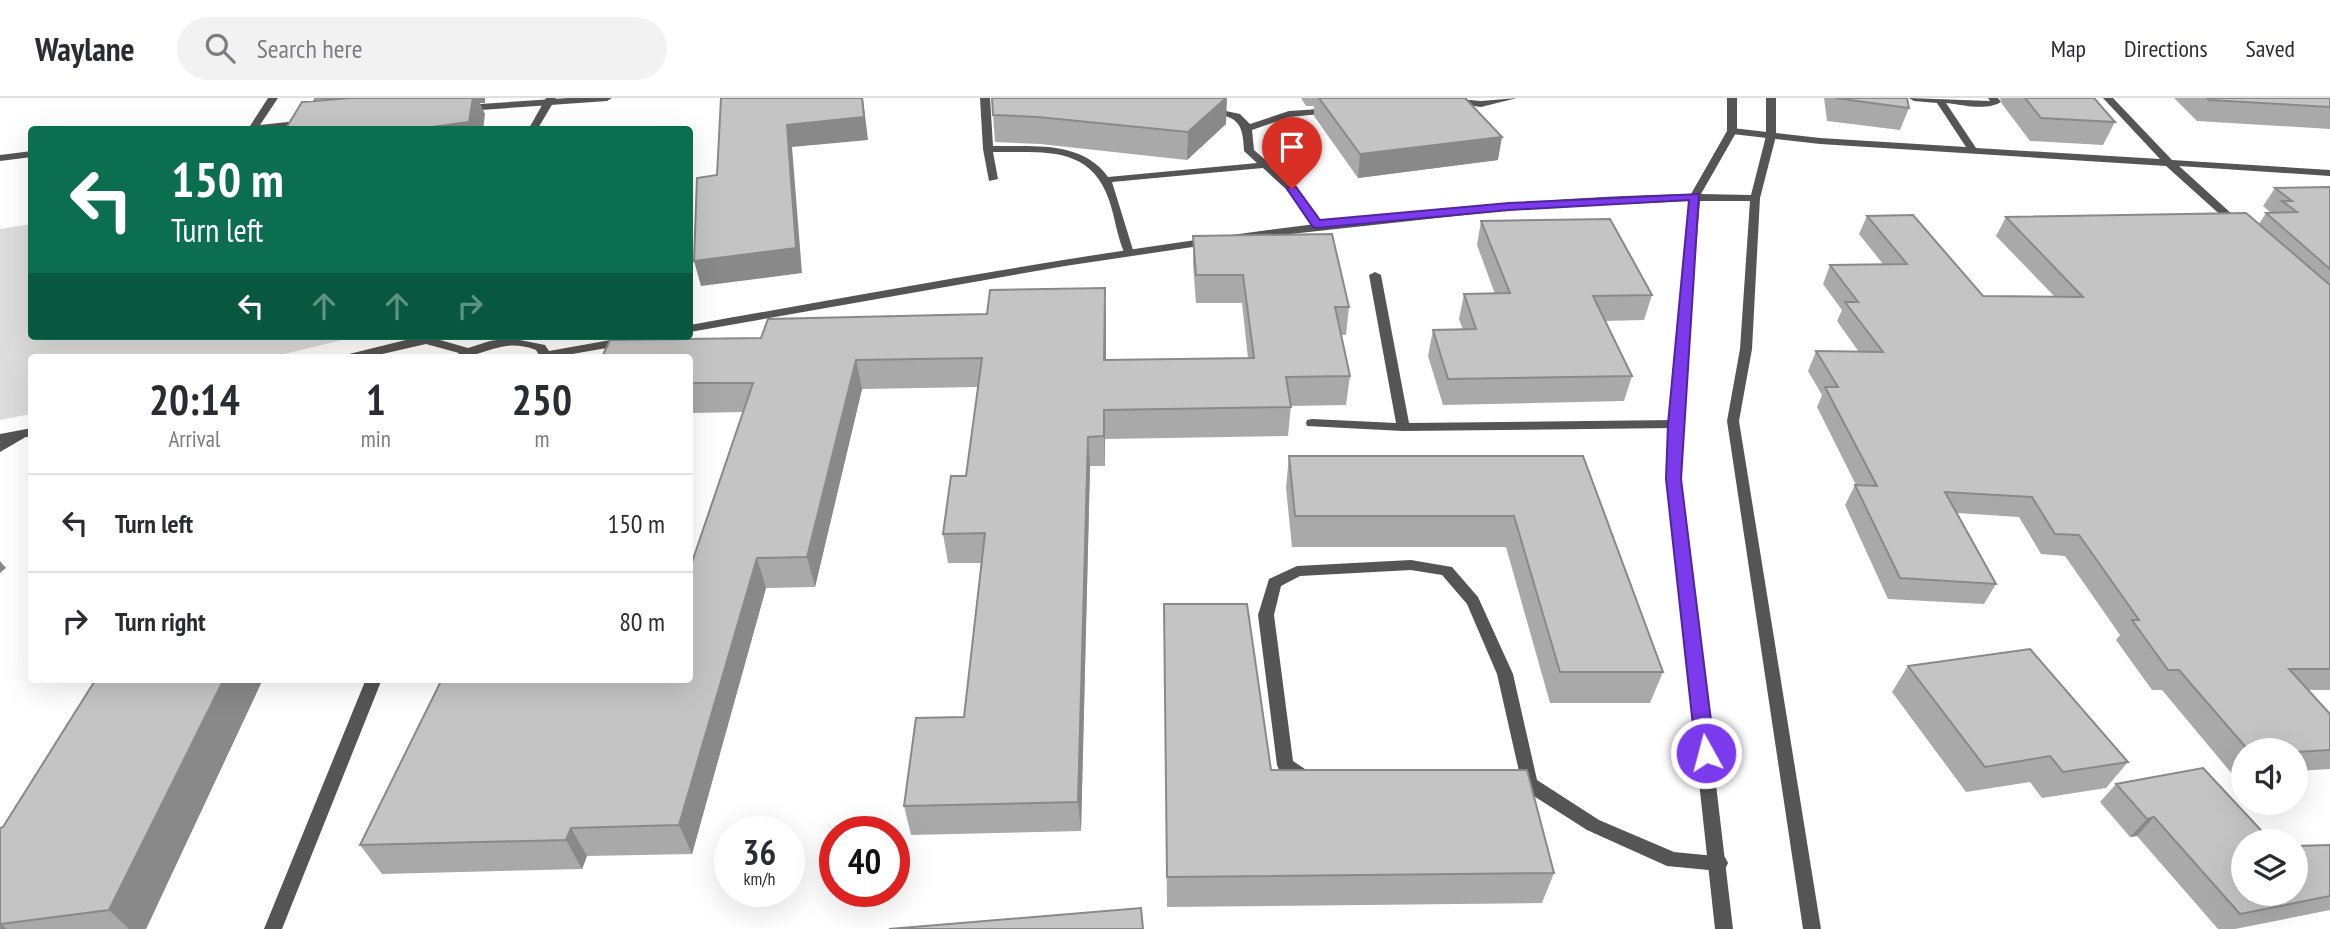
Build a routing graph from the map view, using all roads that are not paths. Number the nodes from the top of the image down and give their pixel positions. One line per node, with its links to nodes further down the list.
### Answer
1 (273, 98): 19 (street)
2 (607, 98): 12 (street)
3 (985, 98): 25 (street)
4 (1512, 98): 11 (street)
5 (1731, 98): 23 (street)
6 (1771, 98): 24 (street)
7 (1914, 98): 13 (street)
8 (1993, 98): 13 (street)
9 (2108, 98): 29 (street)
10 (1229, 100): 17 (street)
11 (1432, 100)
12 (549, 101): 15 (street); 21 (street)
13 (1941, 102): 26 (street)
14 (1195, 106): 17 (street)
15 (452, 109)
16 (1349, 109): 22 (street)
17 (1239, 115): 22 (street)
18 (319, 121): 20 (street)
19 (254, 126)
20 (272, 126)
21 (534, 126)
22 (1249, 128): 30 (street)
23 (1732, 131): 24 (street); 34 (street)
24 (1771, 136): 26 (street); 35 (street)
25 (988, 149): 32 (street); 33 (street)
26 (1973, 151): 29 (street)
27 (28, 154): 28 (street)
28 (0, 158)
29 (2170, 164): 31 (street); 37 (street)
30 (1266, 165): 33 (street); 36 (street)
31 (2330, 173)
32 (993, 179)
33 (1106, 180): 38 (street)
34 (1695, 196): 35 (street); 36 (street); 50 (street)
35 (1755, 198): 60 (street)
36 (1317, 224): 38 (street)
37 (2250, 237)
38 (1128, 250): 40 (street)
39 (1375, 275): 51 (street)
40 (693, 328)
41 (418, 340): 44 (street)
42 (430, 340): 45 (street)
43 (632, 340): 48 (street)
44 (364, 354)
45 (462, 354)
46 (467, 354): 47 (street)
47 (544, 354)
48 (557, 354)
49 (1312, 423): 51 (street)
50 (1675, 424): 51 (street); 57 (street)
51 (1403, 427)
52 (25, 433): 53 (street); 54 (street)
53 (0, 438)
54 (0, 448)
55 (372, 683): 58 (street)
56 (1326, 783): 57 (street)
57 (1719, 863): 59 (street)
58 (273, 929)
59 (1724, 929)
60 (1812, 929)

